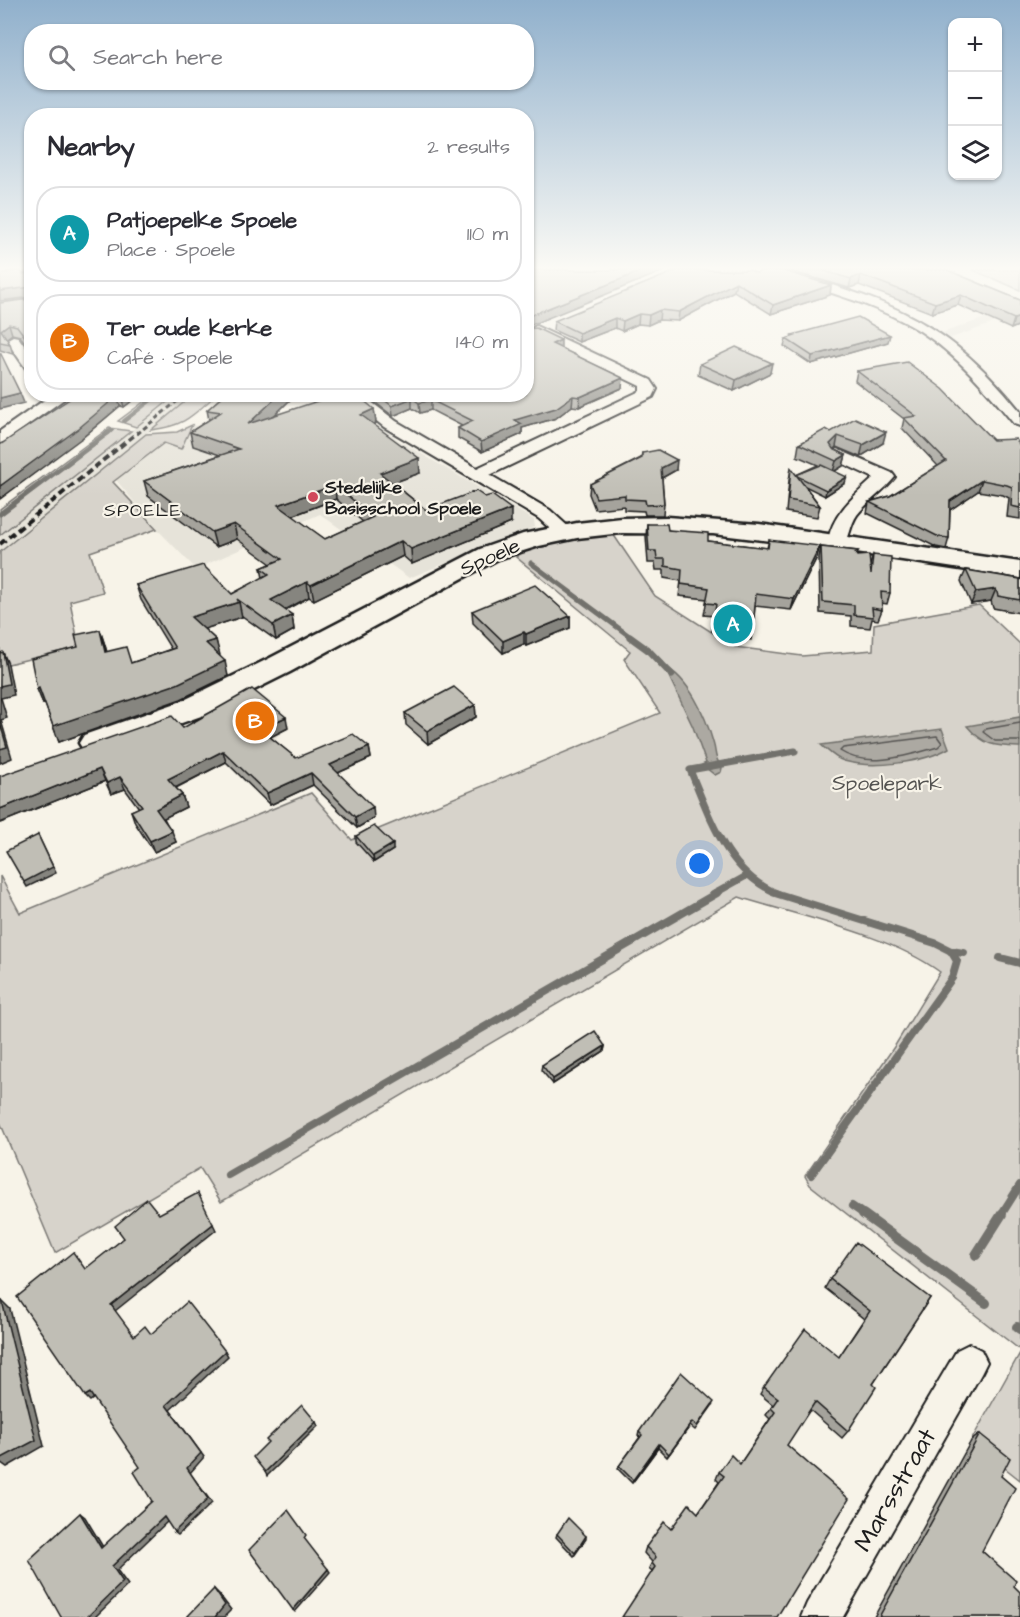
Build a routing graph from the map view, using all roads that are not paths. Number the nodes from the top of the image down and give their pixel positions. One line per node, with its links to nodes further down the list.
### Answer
1 (561, 345): 8 (street)
2 (945, 345): 5 (street)
3 (52, 402): 6 (street)
4 (366, 402): 8 (street)
5 (1020, 421)
6 (0, 438)
7 (837, 454): 10 (street)
8 (476, 476): 9 (street)
9 (564, 531): 10 (street, Spoele); 12 (street, Spoele)
10 (837, 542): 11 (street, Spoele)
11 (1020, 570)
12 (64, 754)
13 (969, 1362): 14 (street, Marsstraat)
14 (821, 1617)

